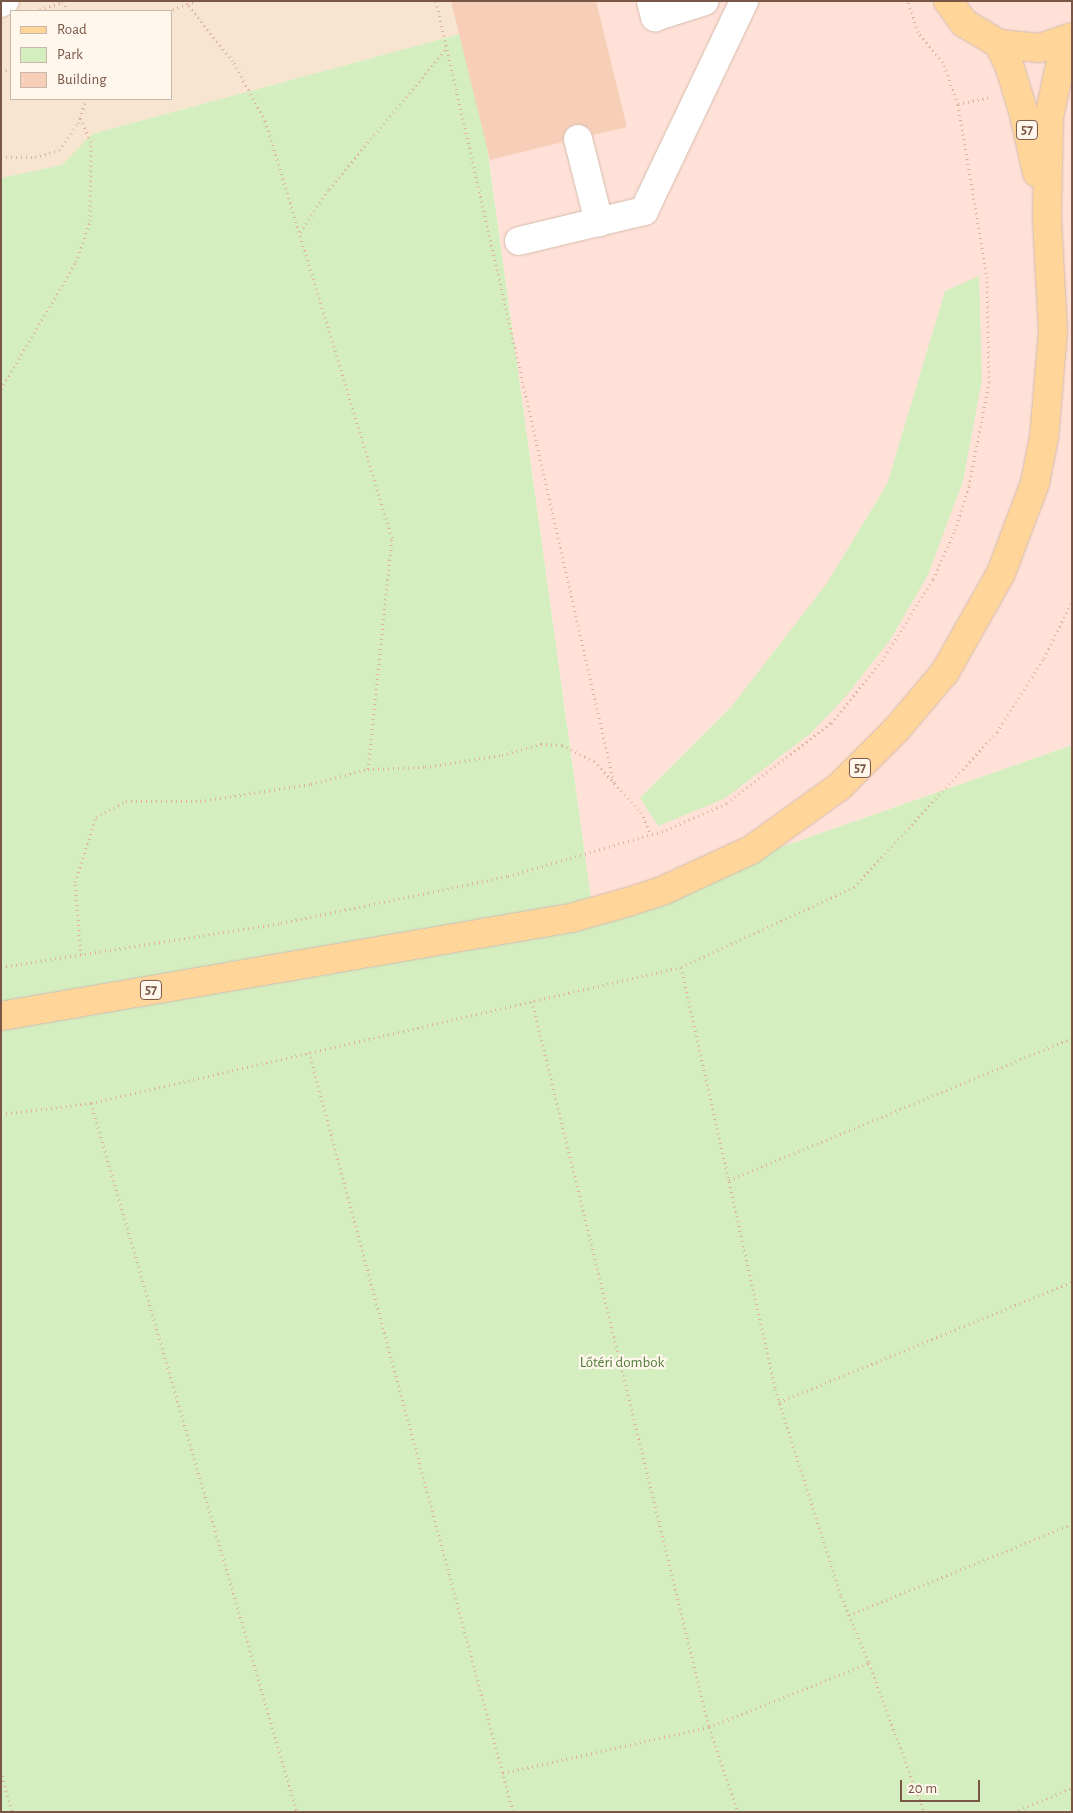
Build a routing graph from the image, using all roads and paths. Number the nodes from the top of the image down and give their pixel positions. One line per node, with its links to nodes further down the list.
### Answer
1 (5, 1): 10 (street)
2 (63, 1): 12 (path)
3 (196, 1): 11 (path)
4 (436, 1): 17 (path)
5 (705, 1): 9 (street)
6 (744, 1): 23 (street)
7 (908, 1): 29 (path)
8 (948, 1): 15 (main road)
9 (651, 2)
10 (1, 3)
11 (187, 3): 13 (path); 24 (path)
12 (39, 10)
13 (170, 10)
14 (1072, 37): 15 (main road)
15 (998, 44): 22 (main road, 57)
16 (1072, 44): 22 (main road, 57)
17 (446, 49): 24 (path); 28 (path)
18 (86, 100): 19 (path)
19 (80, 117): 21 (path); 26 (path)
20 (578, 139): 23 (street)
21 (1, 156)
22 (1047, 218): 34 (main road, 57)
23 (599, 222): 25 (street)
24 (300, 232): 27 (path)
25 (519, 242)
26 (1, 389)
27 (368, 769): 28 (path); 30 (path)
28 (614, 783): 29 (path)
29 (651, 834): 30 (path)
30 (81, 954): 31 (path)
31 (1, 967)
32 (681, 967): 38 (path)
33 (532, 1001): 44 (path)
34 (1, 1016)
35 (1072, 1038): 38 (path)
36 (309, 1052): 46 (path)
37 (91, 1103): 49 (path)
38 (729, 1180): 40 (path)
39 (1072, 1282): 40 (path)
40 (779, 1402): 42 (path)
41 (1072, 1524): 42 (path)
42 (849, 1615): 43 (path)
43 (869, 1663): 44 (path); 52 (path)
44 (709, 1727): 46 (path); 51 (path)
45 (1, 1771): 48 (path)
46 (503, 1773): 50 (path)
47 (1072, 1788): 53 (path)
48 (12, 1812)
49 (297, 1812)
50 (514, 1812)
51 (738, 1812)
52 (924, 1812)
53 (1014, 1812)

